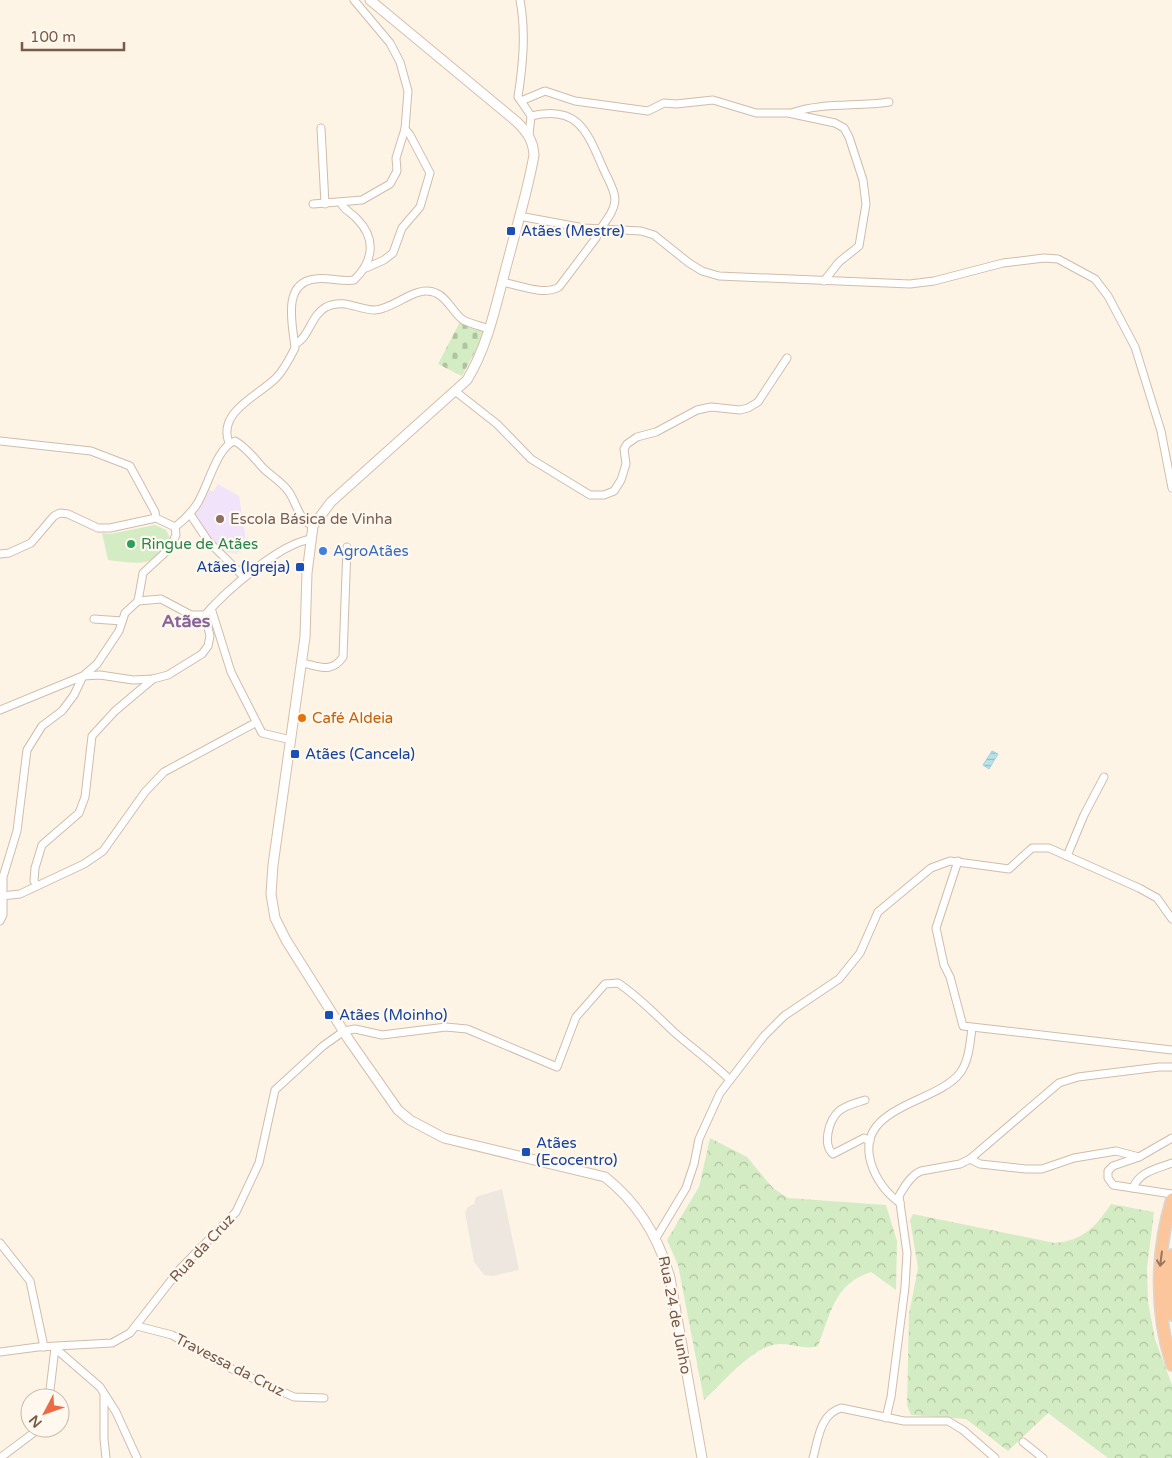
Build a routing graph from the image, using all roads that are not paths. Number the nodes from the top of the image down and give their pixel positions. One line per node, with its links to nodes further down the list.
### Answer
1 (354, 0): 9 (street)
2 (370, 0): 10 (main road)
3 (520, 0): 4 (street)
4 (521, 101): 6 (street); 7 (street)
5 (889, 102): 6 (street)
6 (788, 113): 17 (street)
7 (531, 116): 10 (street); 15 (street)
8 (321, 128): 13 (street)
9 (404, 129): 11 (street); 16 (street)
10 (529, 135): 14 (main road)
11 (341, 203): 13 (street); 16 (street)
12 (313, 204): 13 (street)
13 (325, 204)
14 (519, 216): 15 (street); 18 (main road)
15 (599, 229): 17 (street); 18 (street)
16 (366, 268): 20 (street)
17 (824, 281): 25 (street)
18 (502, 282): 19 (main road)
19 (488, 329): 20 (street); 22 (main road)
20 (295, 344): 24 (street)
21 (786, 358): 22 (street)
22 (455, 391): 28 (main road)
23 (0, 441): 27 (street)
24 (229, 442): 26 (street); 28 (street)
25 (1172, 488)
26 (190, 514): 29 (street); 33 (street)
27 (156, 518): 29 (street); 32 (street)
28 (313, 526): 30 (main road, Rua 24 de Junho)
29 (175, 527): 34 (street)
30 (311, 539): 33 (street); 39 (main road, Rua 24 de Junho)
31 (347, 547): 39 (street)
32 (0, 554)
33 (244, 577): 35 (street)
34 (138, 601): 36 (street); 38 (street)
35 (211, 608): 36 (street); 43 (street)
36 (205, 615): 41 (street)
37 (94, 619): 38 (street)
38 (122, 620): 40 (street)
39 (302, 663): 44 (main road, Rua 24 de Junho)
40 (83, 676): 41 (street); 42 (street); 49 (street)
41 (153, 679): 48 (street)
42 (0, 710)
43 (255, 723): 44 (street); 48 (street)
44 (291, 740): 53 (main road, Rua 24 de Junho)
45 (1104, 777): 46 (street)
46 (1067, 856): 47 (street); 50 (street)
47 (958, 862): 52 (street); 56 (street)
48 (37, 886): 49 (street)
49 (2, 896): 51 (street)
50 (1172, 919)
51 (0, 921)
52 (972, 1028): 54 (street); 59 (street)
53 (344, 1031): 56 (street); 67 (main road, Rua 24 de Junho); 71 (street, Rua da Cruz)
54 (1172, 1050)
55 (1172, 1067): 61 (street)
56 (730, 1080): 67 (street)
57 (865, 1100): 59 (street)
58 (1172, 1138): 60 (street)
59 (870, 1140): 66 (street)
60 (1139, 1157): 61 (street); 63 (street)
61 (970, 1159): 66 (street)
62 (1172, 1164): 63 (street)
63 (1133, 1188): 64 (street)
64 (1172, 1194)
65 (1172, 1199): 75 (highway, one-way to 75)
66 (900, 1203): 79 (street)
67 (656, 1238): 85 (main road, Rua 24 de Junho)
68 (0, 1243): 72 (street)
69 (1172, 1256): 70 (highway)
70 (1172, 1314)
71 (137, 1326): 73 (street, Rua da Cruz); 78 (street, Travessa da Cruz)
72 (44, 1347): 73 (street, Rua da Cruz); 74 (street, Rua da Cruz)
73 (55, 1348): 76 (street); 77 (street)
74 (0, 1352)
75 (1172, 1365)
76 (51, 1388)
77 (104, 1393): 83 (street); 84 (street)
78 (324, 1398)
79 (886, 1418): 86 (street); 87 (street)
80 (27, 1438): 82 (street)
81 (1023, 1442): 88 (street)
82 (0, 1458)
83 (106, 1458)
84 (137, 1458)
85 (702, 1458)
86 (813, 1458)
87 (995, 1458)
88 (1043, 1458)

